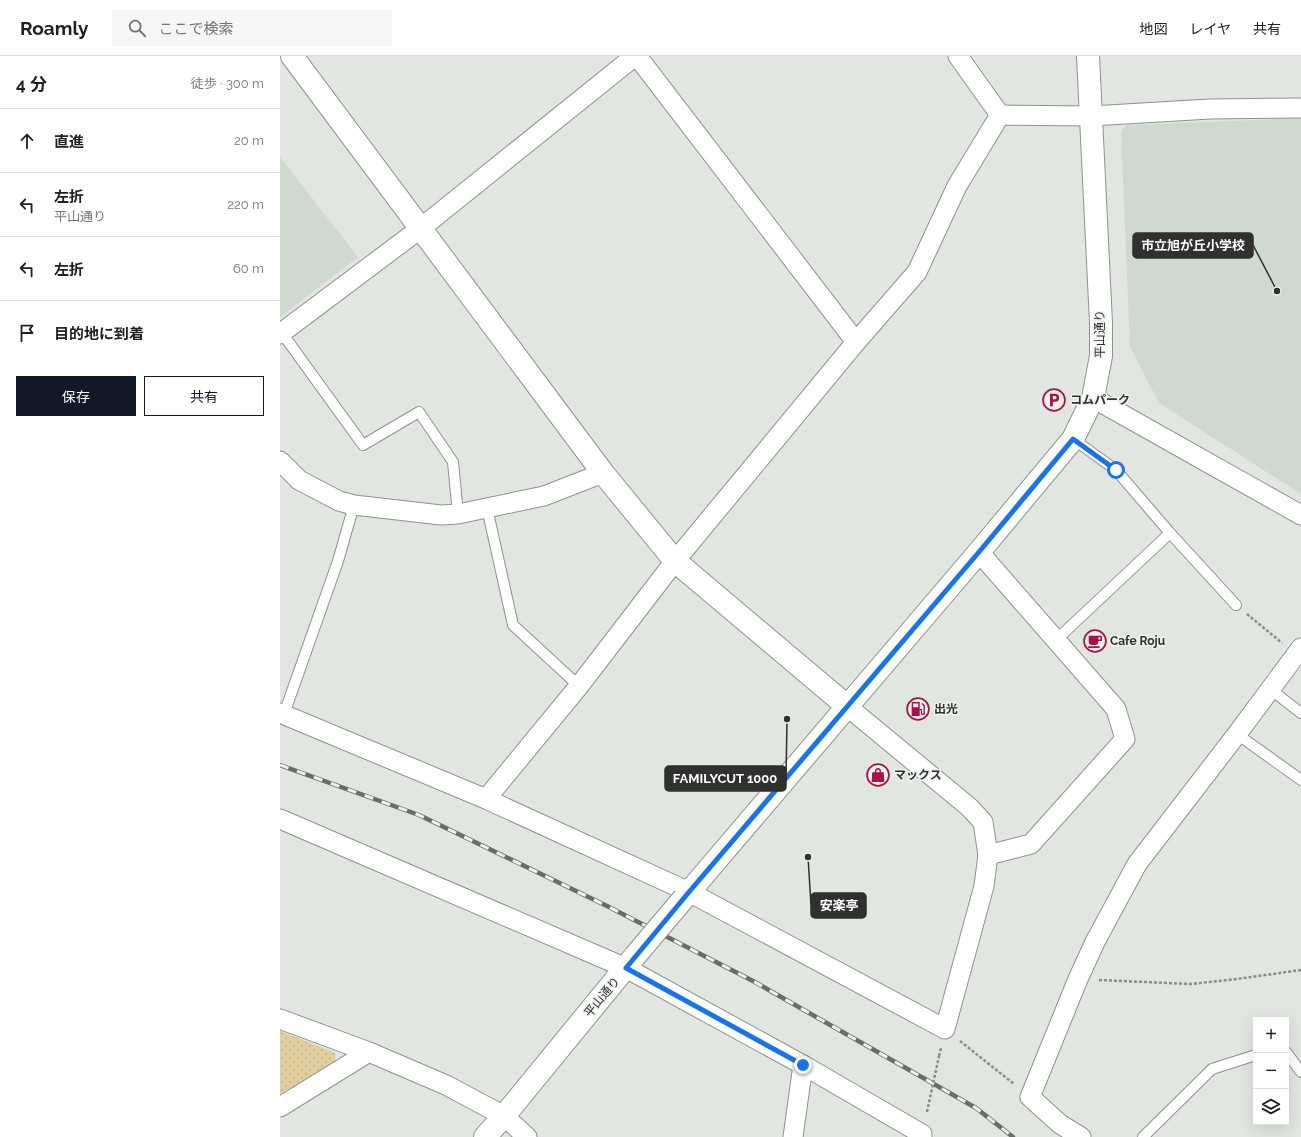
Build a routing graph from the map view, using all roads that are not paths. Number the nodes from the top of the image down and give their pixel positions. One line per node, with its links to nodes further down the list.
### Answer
1 (292, 56): 8 (main road)
2 (636, 56): 8 (street); 10 (street)
3 (958, 56): 6 (street)
4 (1088, 56): 7 (main road, 平山通り)
5 (1301, 108): 7 (street)
6 (1000, 114): 7 (street); 10 (street)
7 (1091, 116): 11 (main road, 平山通り)
8 (421, 228): 9 (street); 14 (main road)
9 (281, 334): 17 (lane)
10 (856, 342): 21 (street)
11 (1093, 398): 12 (main road, 平山通り); 18 (street)
12 (1073, 439): 19 (lane); 20 (main road, 平山通り)
13 (280, 461): 15 (street)
14 (603, 474): 16 (street); 21 (main road)
15 (354, 505): 17 (street); 29 (lane)
16 (487, 508): 17 (street); 25 (lane)
17 (458, 514)
18 (1301, 516)
19 (1170, 533): 22 (lane); 23 (lane)
20 (979, 552): 23 (street); 27 (main road, 平山通り)
21 (675, 561): 25 (street); 27 (main road)
22 (1236, 605)
23 (1056, 640): 34 (street)
24 (1298, 652): 26 (street)
25 (579, 686): 32 (street)
26 (1270, 689): 28 (lane); 30 (street)
27 (848, 707): 34 (street); 35 (main road, 平山通り)
28 (1301, 713)
29 (282, 714): 32 (street)
30 (1237, 734): 31 (lane); 49 (street)
31 (1301, 780)
32 (486, 799): 35 (street)
33 (280, 819): 36 (street)
34 (988, 855): 35 (street)
35 (687, 895): 36 (main road, 平山通り, bridge)
36 (631, 962): 41 (street); 44 (main road, 平山通り)
37 (280, 1019): 38 (street)
38 (369, 1052): 43 (street); 44 (street)
39 (1287, 1053): 42 (lane)
40 (1253, 1056): 50 (lane)
41 (803, 1065): 45 (street); 48 (street)
42 (1301, 1072)
43 (280, 1107)
44 (504, 1116): 46 (main road, 平山通り); 47 (street)
45 (922, 1136)
46 (485, 1137)
47 (527, 1137)
48 (793, 1137)
49 (1081, 1137)
50 (1143, 1137)

